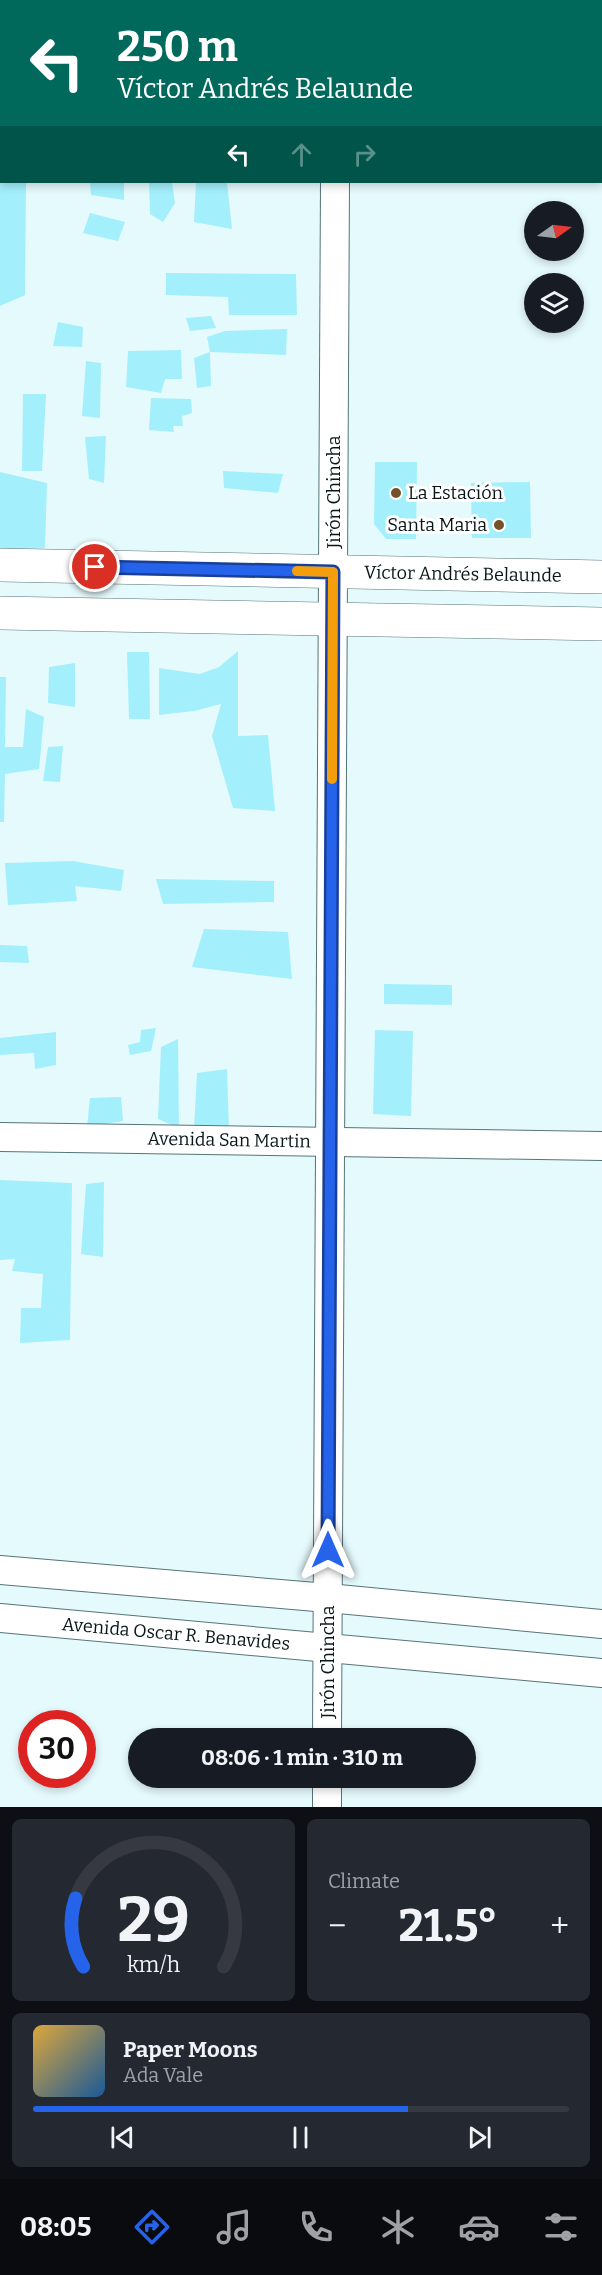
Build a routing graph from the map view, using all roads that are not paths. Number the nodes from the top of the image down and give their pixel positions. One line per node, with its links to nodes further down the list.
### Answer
1 (335, 183): 3 (street, Jirón Chincha)
2 (0, 565): 3 (main road, Víctor Andrés Belaunde)
3 (333, 572): 4 (main road, Víctor Andrés Belaunde); 6 (street, Jirón Chincha)
4 (602, 577)
5 (0, 613): 6 (main road)
6 (333, 618): 7 (main road); 9 (street, Jirón Chincha)
7 (602, 624)
8 (0, 1137): 9 (street, Avenida San Martin)
9 (330, 1142): 10 (street, Avenida San Martin); 12 (street, Jirón Chincha)
10 (602, 1146)
11 (0, 1570): 12 (street)
12 (328, 1598): 14 (street); 15 (street, Jirón Chincha)
13 (0, 1618): 15 (street, Avenida Oscar R. Benavides)
14 (602, 1624)
15 (328, 1647): 16 (street, Avenida Oscar R. Benavides); 17 (street, Jirón Chincha)
16 (602, 1673)
17 (327, 1728)
18 (327, 1788): 19 (street)
19 (327, 1807)

